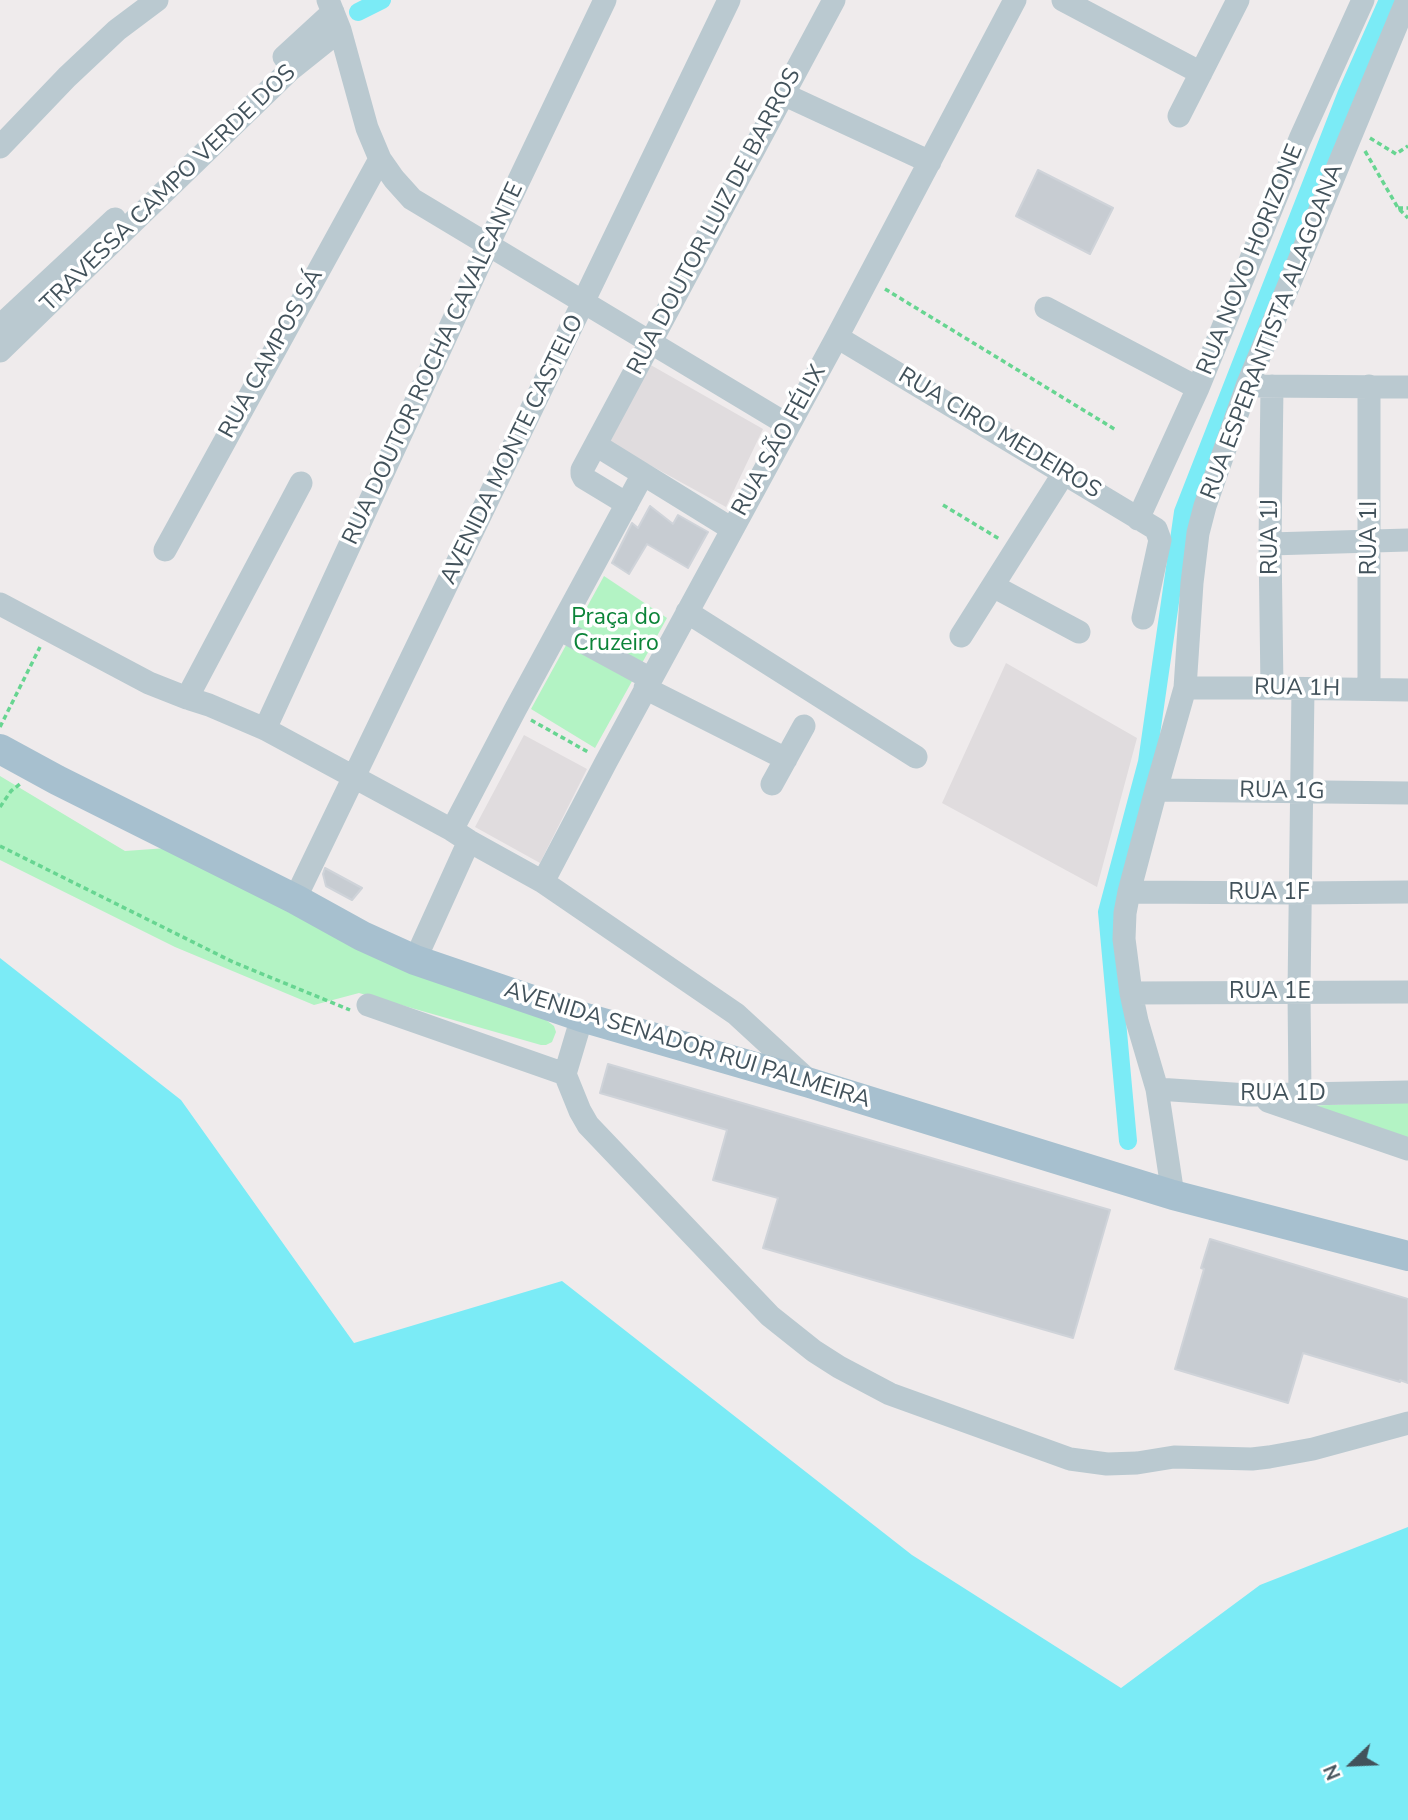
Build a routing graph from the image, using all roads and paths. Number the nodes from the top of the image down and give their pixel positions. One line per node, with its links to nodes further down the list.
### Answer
1 (156, 0): 15 (street)
2 (605, 0): 22 (street, RUA DOUTOR ROCHA CAVALCANTE)
3 (729, 0): 24 (street, AVENIDA MONTE CASTELO)
4 (834, 0): 12 (street, RUA DOUTOR LUIZ DE BARROS)
5 (1063, 0): 11 (street)
6 (1238, 0): 11 (street)
7 (1363, 0): 33 (street, RUA NOVO HORIZONE)
8 (1407, 0): 14 (street, RUA ESPERANTISTA ALAGOANA)
9 (1006, 6): 18 (street, RUA SÃO FÉLIX)
10 (333, 14): 17 (street); 27 (street, TRAVESSA CAMPO VERDE DOS)
11 (1201, 73): 13 (street)
12 (783, 94): 18 (street); 28 (street, RUA DOUTOR LUIZ DE BARROS)
13 (1180, 116)
14 (1353, 128): 16 (path); 19 (path); 29 (street, RUA ESPERANTISTA ALAGOANA)
15 (0, 146)
16 (1408, 146)
17 (380, 159): 22 (street); 49 (street, RUA CAMPOS SÁ)
18 (930, 162): 26 (street, RUA SÃO FÉLIX)
19 (1398, 208): 20 (path); 21 (path)
20 (1408, 208)
21 (1408, 218)
22 (488, 245): 24 (street); 68 (street, RUA DOUTOR ROCHA CAVALCANTE)
23 (881, 287): 35 (path)
24 (585, 302): 28 (street); 73 (street, AVENIDA MONTE CASTELO)
25 (1046, 308): 33 (street)
26 (837, 337): 34 (street, RUA SÃO FÉLIX); 37 (street, RUA CIRO MEDEIROS)
27 (2, 339)
28 (650, 342): 34 (street); 36 (street, RUA DOUTOR LUIZ DE BARROS)
29 (1247, 386): 30 (street); 46 (street, RUA ESPERANTISTA ALAGOANA)
30 (1272, 386): 31 (street); 47 (street, RUA 1J)
31 (1369, 386): 32 (street); 45 (street, RUA 1I)
32 (1408, 387)
33 (1198, 388): 42 (street, RUA NOVO HORIZONE)
34 (788, 425): 43 (street, RUA SÃO FÉLIX)
35 (1116, 430)
36 (596, 445): 38 (street); 40 (street, RUA DOUTOR LUIZ DE BARROS)
37 (1064, 473): 42 (street, RUA CIRO MEDEIROS); 48 (street)
38 (643, 474): 40 (street); 43 (street)
39 (301, 483): 64 (street)
40 (627, 503): 54 (street)
41 (943, 505): 48 (path)
42 (1138, 519): 46 (street, RUA CIRO MEDEIROS)
43 (732, 529): 52 (street, RUA SÃO FÉLIX)
44 (1408, 540): 45 (street)
45 (1370, 541): 47 (street); 62 (street, RUA 1I)
46 (1174, 542): 53 (street); 59 (street, RUA ESPERANTISTA ALAGOANA)
47 (1270, 544): 60 (street, RUA 1J)
48 (1015, 549): 50 (street)
49 (165, 551)
50 (993, 586): 56 (street); 57 (street)
51 (0, 604): 55 (street)
52 (687, 612): 58 (street, RUA SÃO FÉLIX); 70 (street)
53 (1143, 618)
54 (559, 629): 58 (street); 65 (street)
55 (49, 630): 64 (street); 67 (path)
56 (1079, 632)
57 (961, 636)
58 (648, 684): 71 (street); 72 (street, RUA SÃO FÉLIX)
59 (1185, 688): 60 (street, RUA 1H); 75 (street, RUA ESPERANTISTA ALAGOANA)
60 (1272, 688): 61 (street, RUA 1H)
61 (1303, 689): 62 (street, RUA 1H); 76 (street)
62 (1369, 690): 63 (street, RUA 1H)
63 (1408, 690)
64 (187, 698): 68 (street)
65 (515, 710): 72 (path); 78 (street)
66 (804, 726): 71 (street)
67 (0, 727)
68 (265, 729): 73 (street)
69 (0, 749): 84 (main road, AVENIDA SENADOR RUI PALMEIRA)
70 (916, 757)
71 (786, 759): 74 (street)
72 (606, 762): 80 (street, RUA SÃO FÉLIX)
73 (355, 778): 78 (street); 84 (street, AVENIDA MONTE CASTELO)
74 (772, 784)
75 (1156, 790): 76 (street, RUA 1G); 81 (street, RUA ESPERANTISTA ALAGOANA)
76 (1300, 793): 77 (street, RUA 1G); 83 (street)
77 (1408, 793)
78 (461, 835): 80 (street); 85 (street)
79 (0, 846): 89 (path)
80 (543, 882): 92 (street)
81 (1129, 892): 83 (street, RUA 1F); 88 (street, RUA ESPERANTISTA ALAGOANA)
82 (1408, 892): 83 (street, RUA 1F)
83 (1301, 893): 86 (street)
84 (295, 899): 85 (main road, AVENIDA SENADOR RUI PALMEIRA)
85 (415, 960): 90 (main road, AVENIDA SENADOR RUI PALMEIRA)
86 (1299, 992): 87 (street, RUA 1E); 88 (street, RUA 1E); 96 (street)
87 (1408, 992)
88 (1131, 993): 93 (street, RUA ESPERANTISTA ALAGOANA)
89 (364, 1010): 91 (street)
90 (583, 1017): 91 (street); 92 (main road, AVENIDA SENADOR RUI PALMEIRA)
91 (565, 1074): 100 (street)
92 (810, 1083): 98 (main road, AVENIDA SENADOR RUI PALMEIRA)
93 (1157, 1089): 95 (street, RUA 1D); 98 (street, RUA ESPERANTISTA ALAGOANA)
94 (1408, 1092): 96 (street, RUA 1D)
95 (1248, 1095): 96 (street, RUA 1D); 97 (street)
96 (1300, 1095)
97 (1408, 1149)
98 (1173, 1195): 99 (main road, AVENIDA SENADOR RUI PALMEIRA)
99 (1408, 1256)
100 (1408, 1423)

